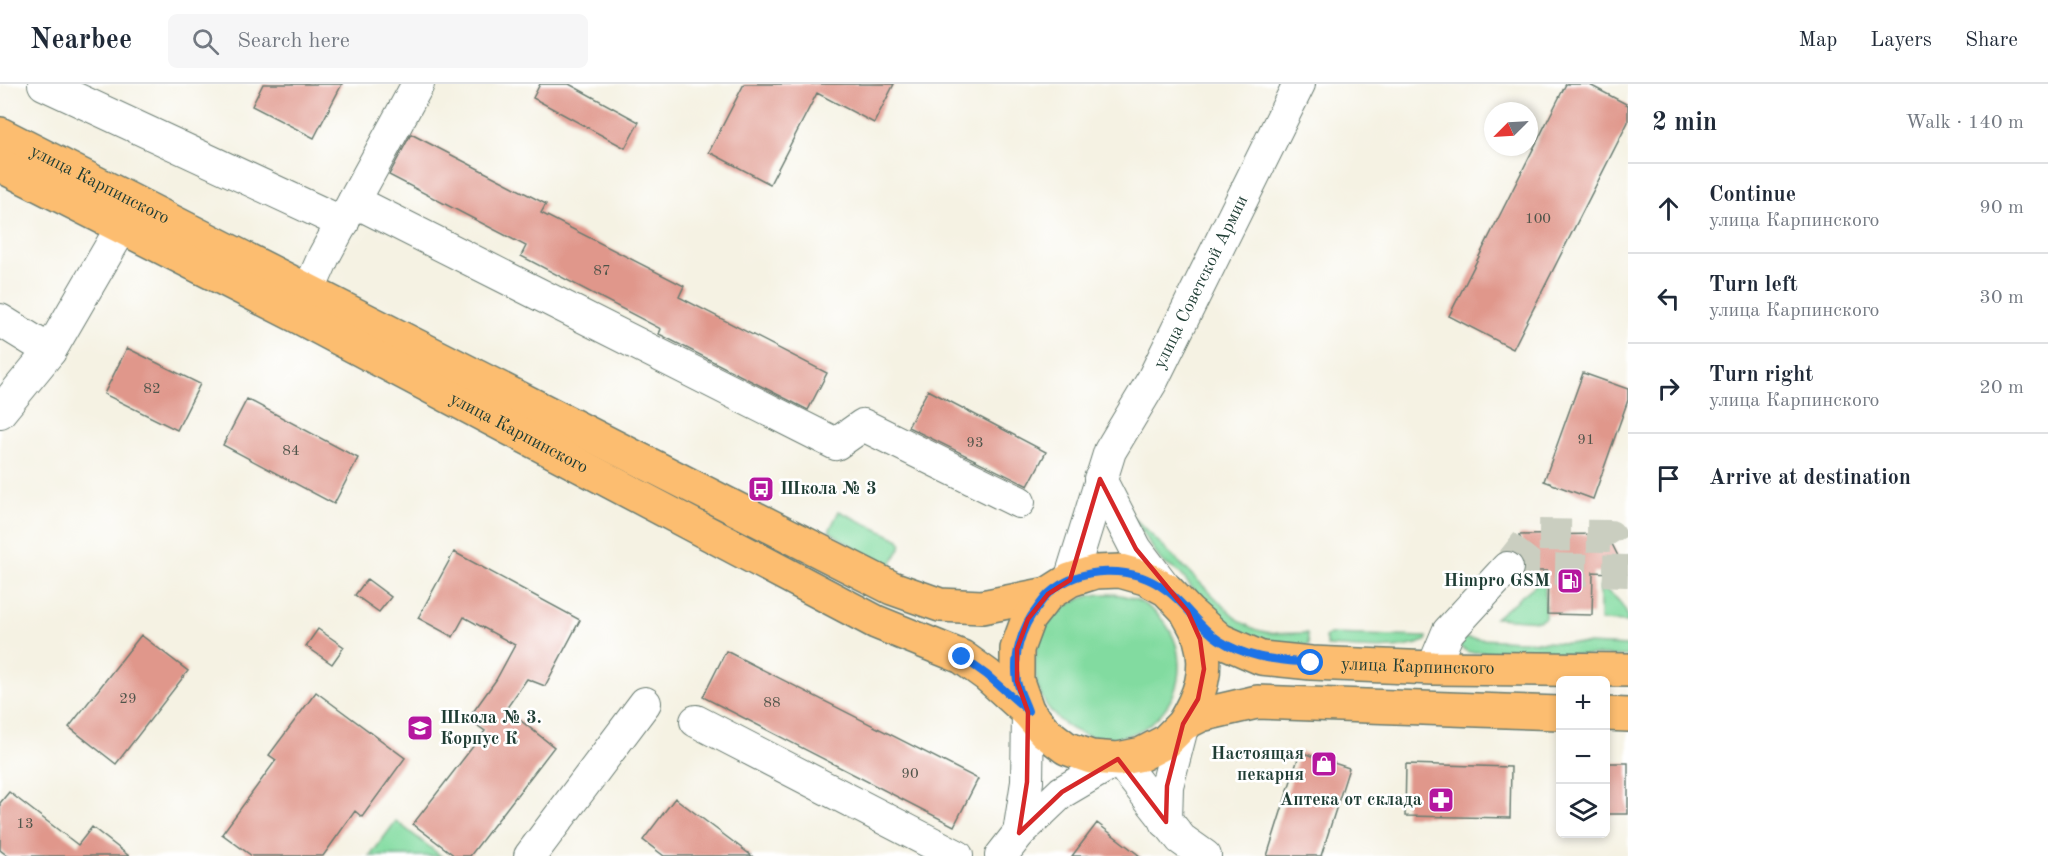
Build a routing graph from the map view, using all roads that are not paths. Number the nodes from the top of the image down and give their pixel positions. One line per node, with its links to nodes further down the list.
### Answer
1 (44, 84): 6 (street)
2 (418, 84): 6 (street)
3 (1299, 84): 12 (street, улица Советской Армии)
4 (0, 134): 8 (main road, улица Карпинского)
5 (0, 165): 7 (main road, улица Карпинского)
6 (348, 212): 8 (street); 13 (street)
7 (122, 227): 8 (main road, улица Карпинского); 10 (street)
8 (303, 303): 15 (main road, улица Карпинского); 20 (main road, улица Карпинского)
9 (0, 320): 10 (street)
10 (50, 351): 11 (street)
11 (0, 412)
12 (1100, 479): 15 (street, улица Советской Армии); 16 (street)
13 (1019, 502)
14 (1507, 568): 17 (street)
15 (1059, 587): 16 (main road, улица Карпинского); 20 (main road, улица Карпинского)
16 (1177, 601): 17 (main road, улица Карпинского); 25 (main road, улица Карпинского)
17 (1433, 668): 18 (main road, улица Карпинского)
18 (1628, 670)
19 (645, 703): 29 (street)
20 (1028, 711): 26 (main road, улица Карпинского); 28 (street)
21 (1556, 713): 25 (main road, улица Карпинского)
22 (1610, 714): 23 (main road)
23 (1628, 715)
24 (696, 721): 30 (street)
25 (1183, 724): 26 (main road, улица Карпинского); 27 (street)
26 (1118, 759): 27 (street); 28 (street)
27 (1166, 822): 31 (street)
28 (1010, 845)
29 (530, 856)
30 (957, 856)
31 (1205, 856)

